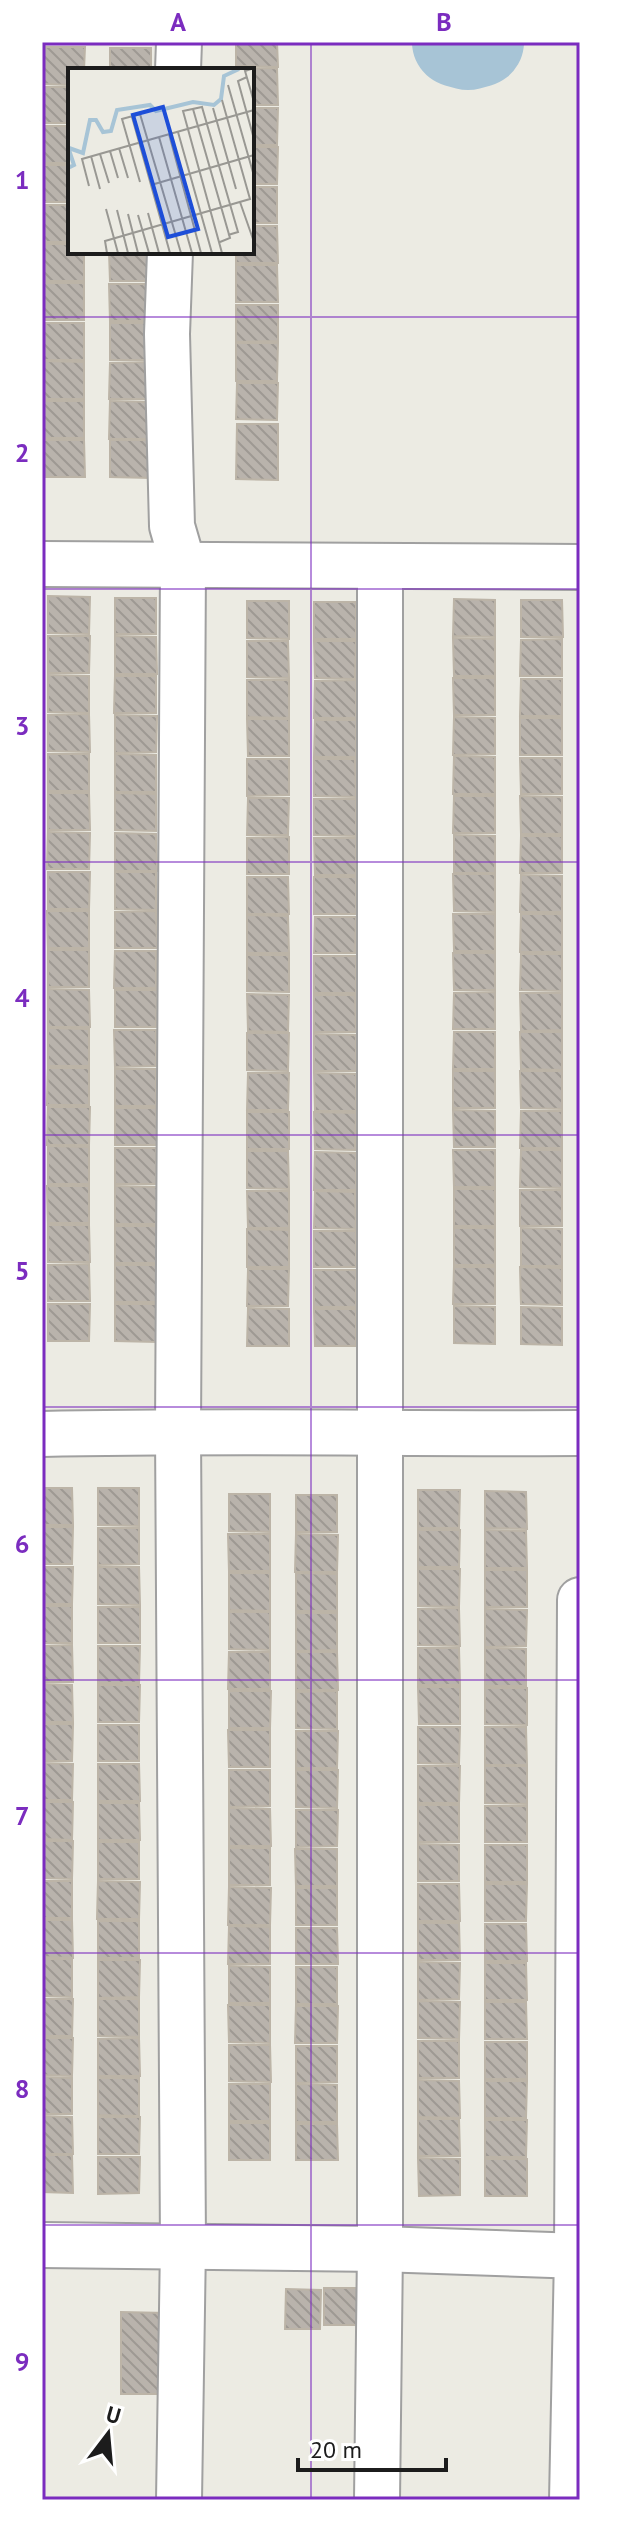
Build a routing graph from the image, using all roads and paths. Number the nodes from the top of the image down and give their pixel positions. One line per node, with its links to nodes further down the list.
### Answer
1 (179, 42): 2 (street)
2 (178, 68)
3 (170, 254): 5 (street)
4 (42, 564): 5 (street)
5 (183, 564): 6 (street); 8 (street)
6 (380, 567): 7 (street); 11 (street)
7 (580, 567)
8 (178, 1431): 10 (street); 11 (street); 14 (street)
9 (580, 1433): 11 (street)
10 (42, 1434)
11 (379, 1434): 15 (street)
12 (580, 1600): 16 (street)
13 (42, 2245): 14 (street)
14 (183, 2245): 15 (street); 17 (street)
15 (380, 2249): 16 (street); 18 (street)
16 (578, 2256): 19 (street)
17 (179, 2500)
18 (377, 2500)
19 (572, 2500)

